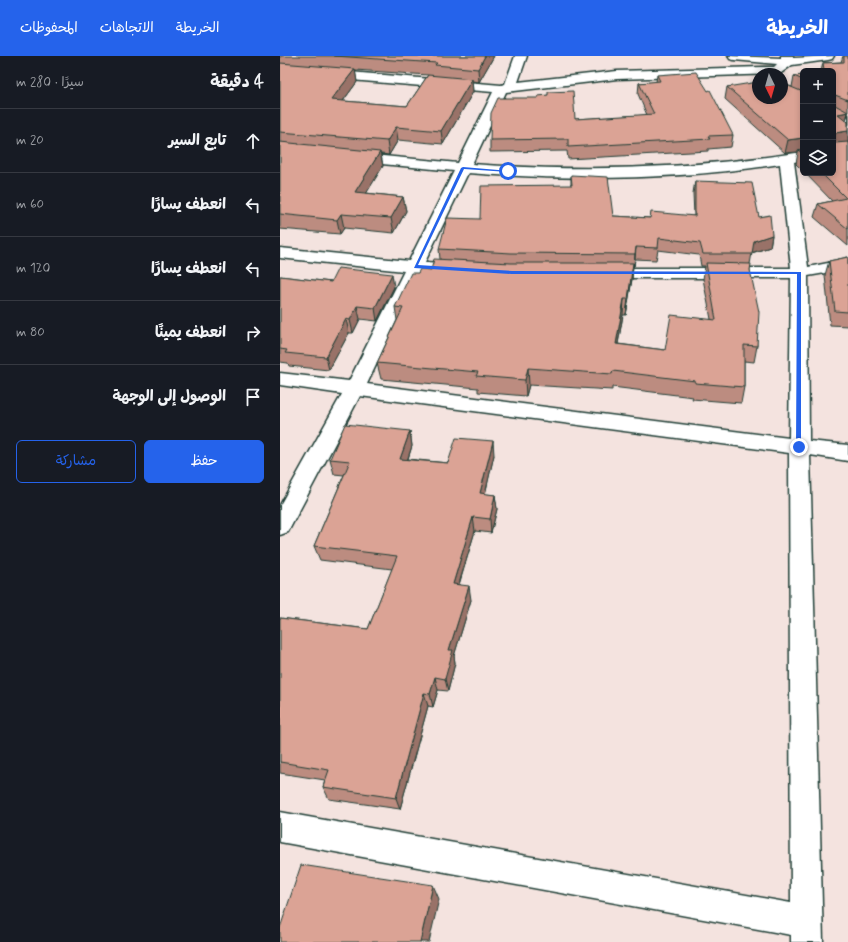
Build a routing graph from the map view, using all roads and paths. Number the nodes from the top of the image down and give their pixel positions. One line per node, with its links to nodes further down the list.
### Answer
1 (521, 56): 8 (street)
2 (734, 56): 4 (street)
3 (828, 56): 4 (street)
4 (787, 59): 6 (street)
5 (280, 70): 8 (street)
6 (745, 73): 7 (street); 8 (street)
7 (752, 76)
8 (506, 88): 13 (street)
9 (836, 114): 10 (street)
10 (848, 120)
11 (336, 155): 13 (street)
12 (795, 158): 13 (street); 19 (street)
13 (463, 168): 16 (street)
14 (280, 253): 16 (street)
15 (848, 264): 19 (street)
16 (415, 267): 17 (street); 21 (street)
17 (475, 270)
18 (584, 273): 19 (street)
19 (800, 273): 22 (street)
20 (280, 379): 21 (street)
21 (355, 388): 22 (street); 24 (street)
22 (799, 447): 23 (street); 26 (street)
23 (848, 452)
24 (280, 526)
25 (280, 827): 26 (street)
26 (807, 932)

